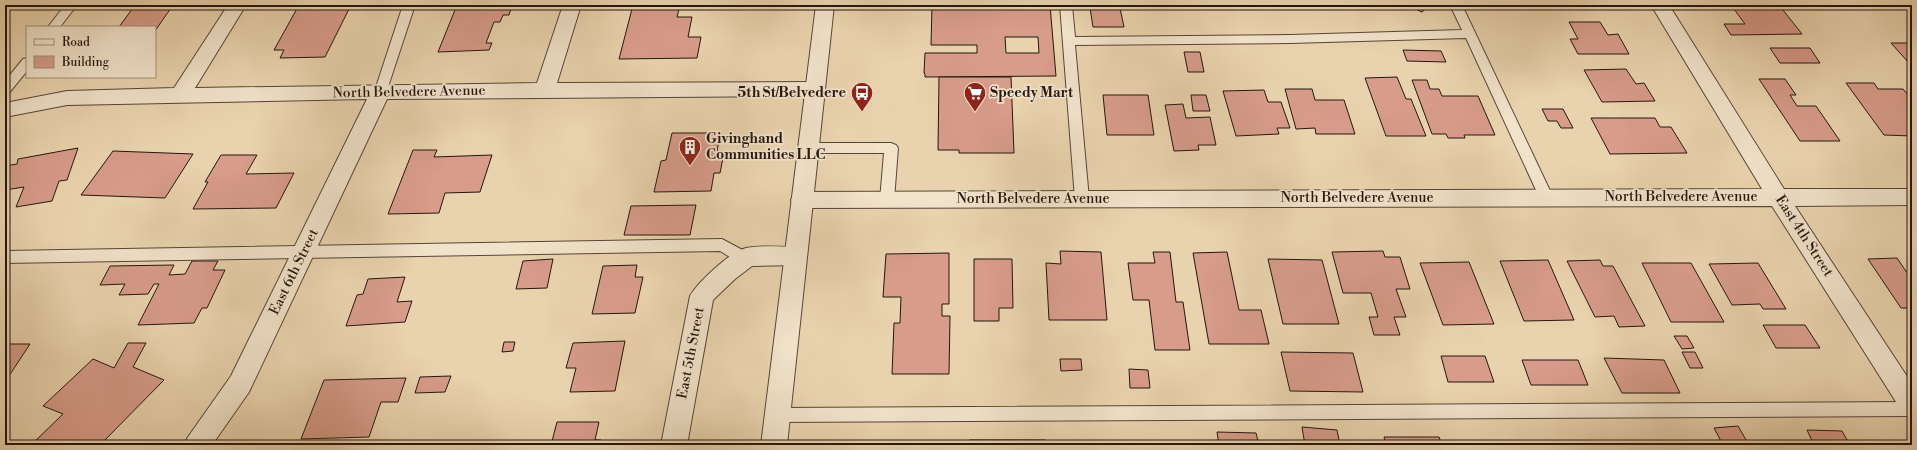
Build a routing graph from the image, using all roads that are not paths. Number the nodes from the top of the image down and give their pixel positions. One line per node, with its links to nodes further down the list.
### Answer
1 (71, 5): 9 (lane)
2 (237, 5): 17 (street)
3 (409, 5): 16 (lane)
4 (572, 5): 15 (street)
5 (825, 5): 13 (street)
6 (1066, 5): 11 (lane)
7 (1456, 5): 10 (lane)
8 (1660, 5): 21 (street, East 4th Street)
9 (55, 26)
10 (1469, 34): 11 (lane); 20 (lane)
11 (1068, 41): 23 (lane)
12 (26, 63): 14 (lane)
13 (815, 89): 15 (street, North Belvedere Avenue); 19 (street)
14 (5, 90)
15 (545, 90): 16 (street, North Belvedere Avenue)
16 (380, 92): 17 (street, North Belvedere Avenue); 26 (street, East 6th Street)
17 (180, 95): 18 (street, North Belvedere Avenue)
18 (5, 110)
19 (808, 148): 24 (street); 25 (lane)
20 (1546, 197): 21 (street, North Belvedere Avenue); 23 (street, North Belvedere Avenue)
21 (1778, 197): 22 (street, North Belvedere Avenue); 30 (street, East 4th Street)
22 (1912, 197)
23 (1082, 199): 25 (street, North Belvedere Avenue)
24 (802, 200): 25 (street, North Belvedere Avenue); 27 (street)
25 (887, 200)
26 (304, 252): 28 (lane); 29 (lane); 33 (street, East 6th Street)
27 (795, 256): 29 (street); 32 (street)
28 (5, 257)
29 (745, 258): 34 (street, East 5th Street)
30 (1912, 405)
31 (1912, 409): 32 (lane)
32 (777, 415): 35 (street)
33 (197, 445)
34 (674, 445)
35 (774, 445)

